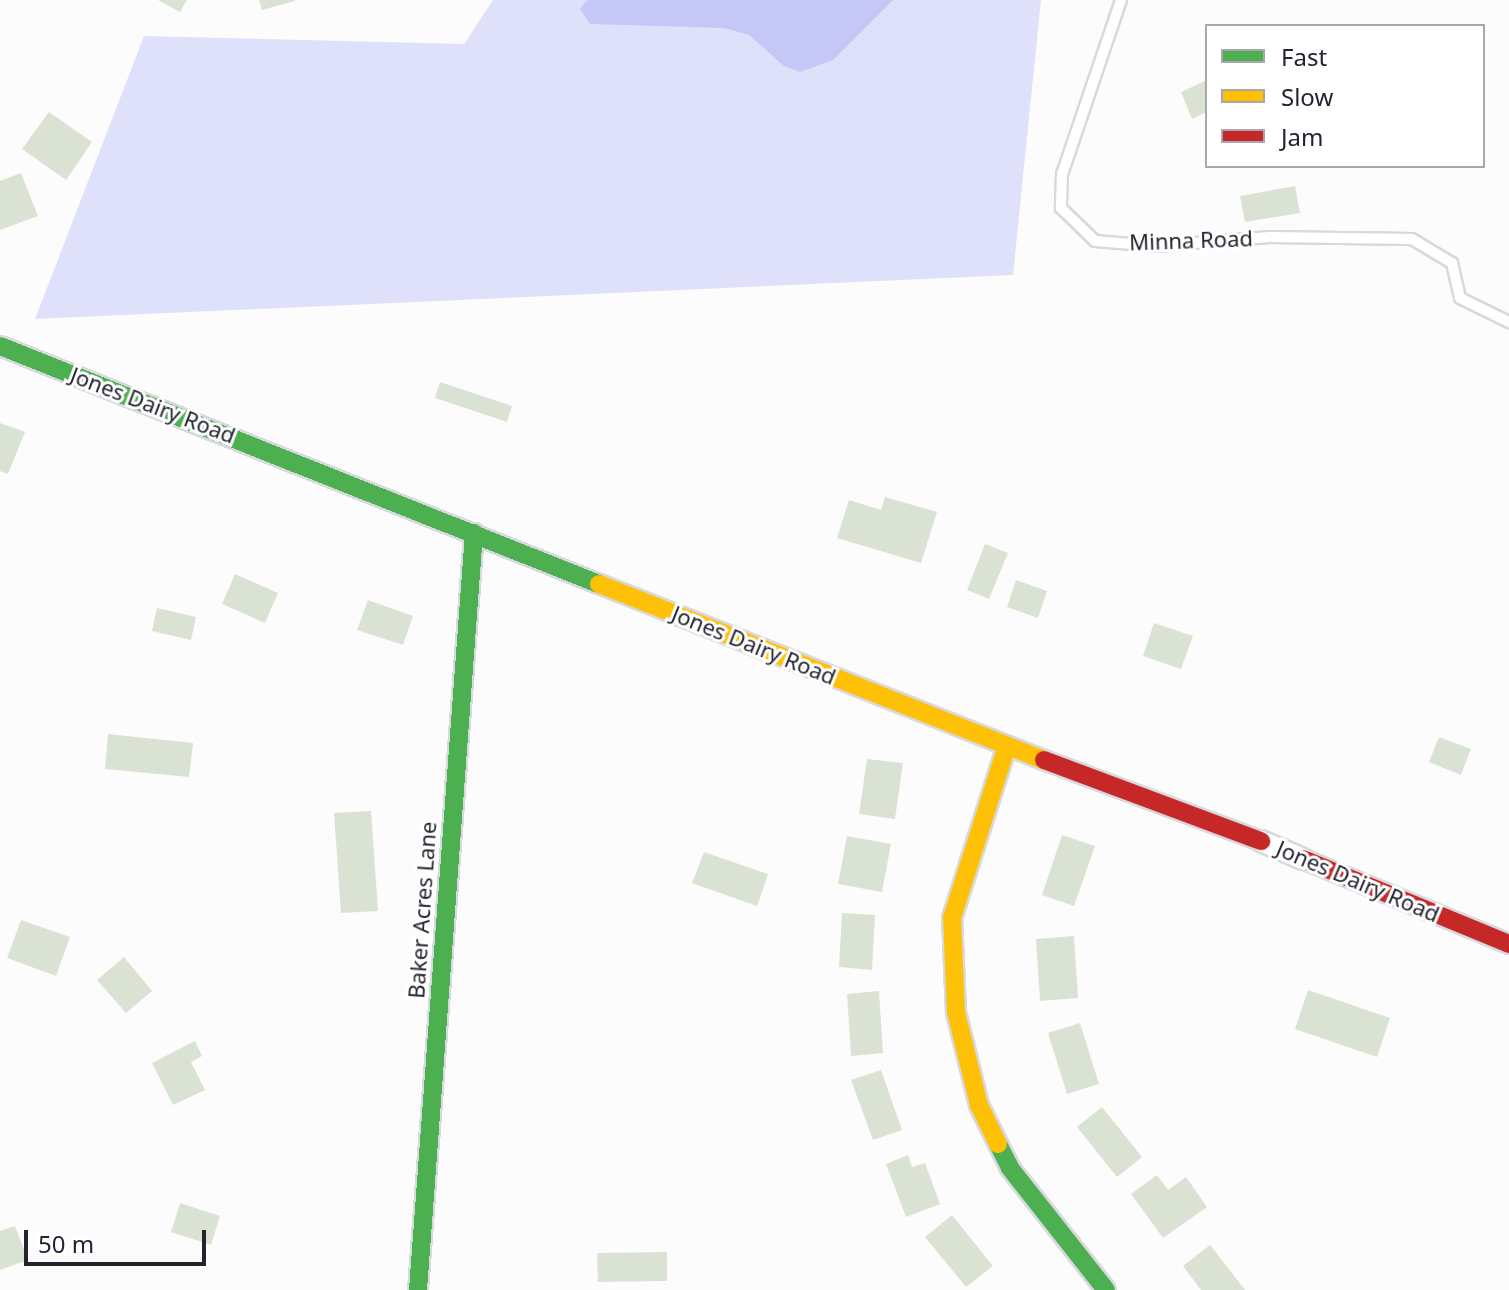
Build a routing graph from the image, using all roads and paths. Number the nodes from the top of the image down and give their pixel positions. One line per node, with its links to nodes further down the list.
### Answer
1 (1121, 0): 2 (lane, Minna Road)
2 (1509, 322)
3 (0, 346): 4 (street, Jones Dairy Road)
4 (474, 533): 5 (street, Jones Dairy Road); 9 (street, Baker Acres Lane)
5 (1007, 746): 6 (street, Jones Dairy Road); 10 (street)
6 (1261, 841): 7 (street, Jones Dairy Road)
7 (1303, 859): 8 (street, Jones Dairy Road)
8 (1509, 944)
9 (418, 1290)
10 (1106, 1290)

